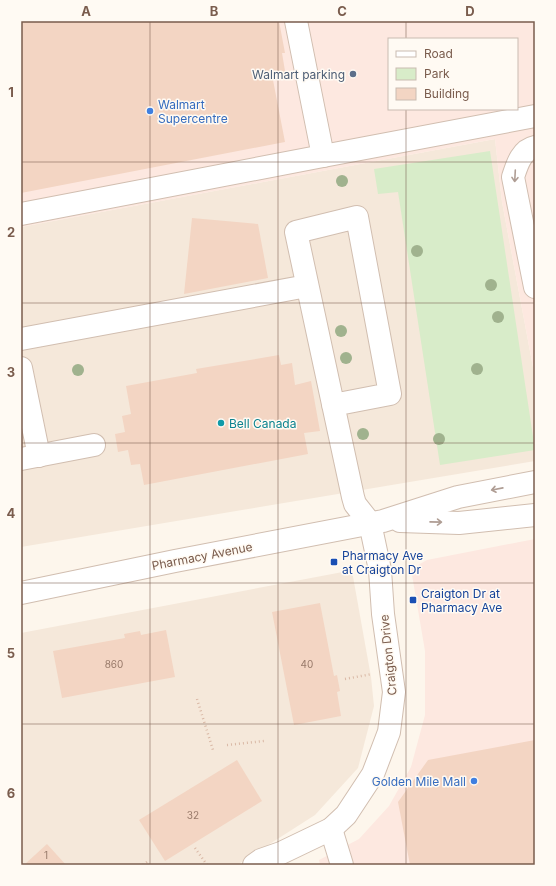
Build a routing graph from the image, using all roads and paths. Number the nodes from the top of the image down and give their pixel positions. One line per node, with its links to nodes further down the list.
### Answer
1 (296, 21): 4 (street)
2 (535, 116): 4 (street)
3 (535, 147): 6 (street, one-way to 6)
4 (323, 156): 5 (street)
5 (21, 214)
6 (532, 253): 8 (street)
7 (307, 286): 9 (street); 11 (street); 11 (street)
8 (535, 287)
9 (21, 339)
10 (21, 368): 13 (street)
11 (333, 405): 16 (street)
12 (94, 445): 13 (street)
13 (30, 457)
14 (535, 482): 16 (street, Pharmacy Avenue, one-way to 16)
15 (535, 515): 16 (street, Pharmacy Avenue, one-way to 15)
16 (377, 522): 17 (street, Pharmacy Avenue); 18 (street, Craigton Drive)
17 (21, 593)
18 (391, 670): 19 (path); 24 (street, Craigton Drive)
19 (345, 679)
20 (197, 699): 23 (path)
21 (264, 741): 22 (path)
22 (227, 746)
23 (213, 750)
24 (331, 829): 29 (street, Craigton Drive); 30 (street)
25 (195, 848): 28 (path)
26 (147, 862): 27 (path)
27 (143, 865)
28 (207, 865)
29 (254, 865)
30 (342, 865)

